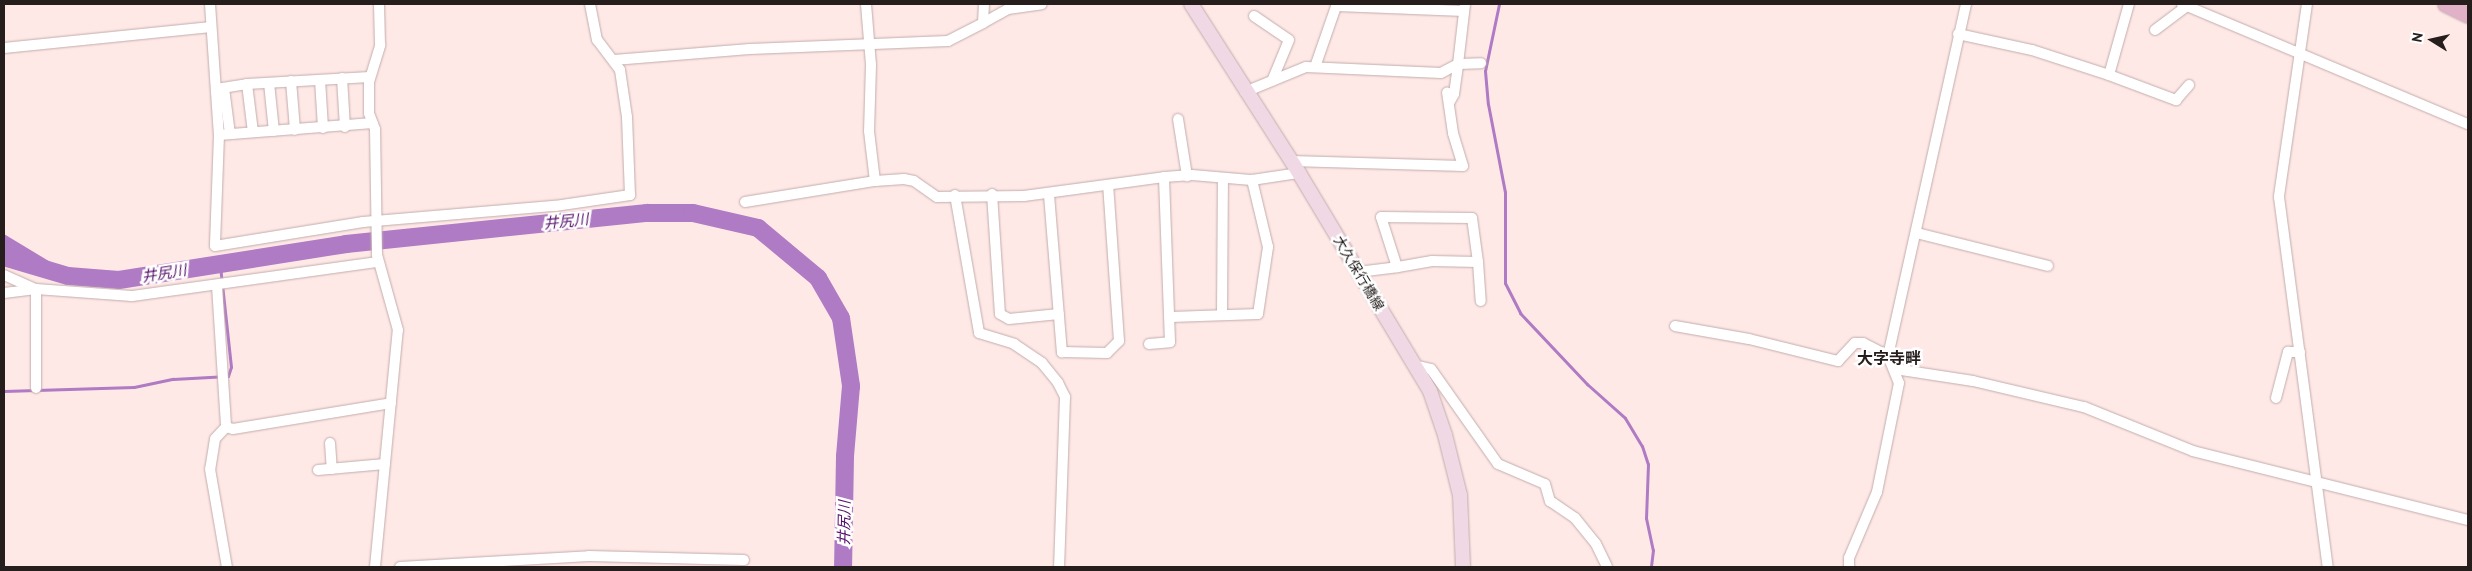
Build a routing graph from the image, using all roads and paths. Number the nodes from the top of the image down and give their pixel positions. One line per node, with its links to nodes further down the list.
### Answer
1 (210, 4): 18 (street)
2 (379, 4): 29 (street)
3 (590, 4): 24 (street)
4 (866, 4): 21 (street)
5 (984, 4): 17 (street)
6 (1042, 4): 17 (street)
7 (1191, 4): 38 (main road, 大久保行橋線)
8 (1966, 4): 20 (street)
9 (2129, 4): 28 (street)
10 (2307, 4): 23 (street)
11 (2445, 4): 15 (main road)
12 (1337, 5): 14 (street); 27 (street)
13 (2189, 5): 19 (street); 23 (street)
14 (1465, 8): 26 (street)
15 (2468, 15)
16 (1254, 16): 33 (street)
17 (983, 23): 21 (street)
18 (211, 27): 22 (street); 37 (street)
19 (2155, 30)
20 (1958, 34): 28 (street); 61 (street)
21 (870, 43): 24 (street); 53 (street)
22 (4, 48)
23 (2298, 54): 41 (street); 77 (street)
24 (614, 60): 60 (street)
25 (1481, 63): 26 (street)
26 (1458, 64): 27 (street); 48 (street)
27 (1315, 67): 33 (street)
28 (2109, 75): 36 (street)
29 (370, 77): 30 (street); 40 (street)
30 (342, 78): 31 (street); 42 (street)
31 (320, 80): 32 (street); 43 (street)
32 (291, 81): 34 (street); 44 (street)
33 (1272, 81): 38 (street)
34 (269, 83): 35 (street); 45 (street)
35 (247, 84): 37 (street); 46 (street)
36 (2188, 85)
37 (220, 88): 47 (street)
38 (1245, 92): 48 (main road, 大久保行橋線)
39 (1178, 119): 50 (street)
40 (373, 123): 42 (street); 60 (street)
41 (2468, 124)
42 (345, 127): 43 (street)
43 (323, 128): 44 (street)
44 (296, 130): 45 (street)
45 (274, 131): 46 (street)
46 (252, 132): 47 (street)
47 (224, 135): 60 (street)
48 (1290, 161): 49 (main road, 大久保行橋線)
49 (1299, 173): 54 (street); 66 (main road, 大久保行橋線)
50 (1187, 176): 51 (street); 52 (street)
51 (1164, 177): 55 (street); 74 (street)
52 (1223, 178): 54 (street); 73 (street)
53 (875, 180): 57 (street); 59 (street)
54 (1252, 180): 73 (street)
55 (1108, 185): 58 (street); 72 (street)
56 (992, 194): 57 (street); 58 (street); 72 (street)
57 (955, 195): 95 (street)
58 (1050, 195): 72 (street)
59 (745, 202)
60 (376, 223): 62 (street)
61 (1916, 233): 64 (street); 78 (street)
62 (377, 258): 68 (street); 83 (street)
63 (1478, 262): 65 (street); 65 (street); 71 (street)
64 (2048, 266)
65 (1397, 267): 66 (street)
66 (1358, 272): 79 (main road, 大久保行橋線)
67 (4, 275): 69 (street)
68 (217, 286): 69 (street); 84 (street)
69 (36, 289): 70 (street); 81 (street)
70 (4, 293)
71 (1480, 300)
72 (1059, 314)
73 (1222, 315): 74 (street)
74 (1171, 317): 76 (street)
75 (1675, 326): 78 (street)
76 (1149, 344)
77 (2300, 352): 82 (street); 89 (street)
78 (1888, 356): 80 (street)
79 (1414, 366): 96 (main road, 大久保行橋線); 97 (street)
80 (1895, 369): 89 (street); 98 (street)
81 (36, 388)
82 (2276, 398)
83 (392, 403): 84 (street); 86 (street)
84 (226, 427): 92 (street)
85 (330, 443): 87 (street)
86 (385, 464): 87 (street); 93 (street)
87 (332, 469): 88 (street)
88 (318, 470)
89 (2317, 483): 90 (street); 99 (street)
90 (2468, 520)
91 (744, 560): 94 (street)
92 (227, 567)
93 (375, 567)
94 (400, 567)
95 (1060, 567)
96 (1463, 567)
97 (1607, 567)
98 (1848, 567)
99 (2328, 567)

